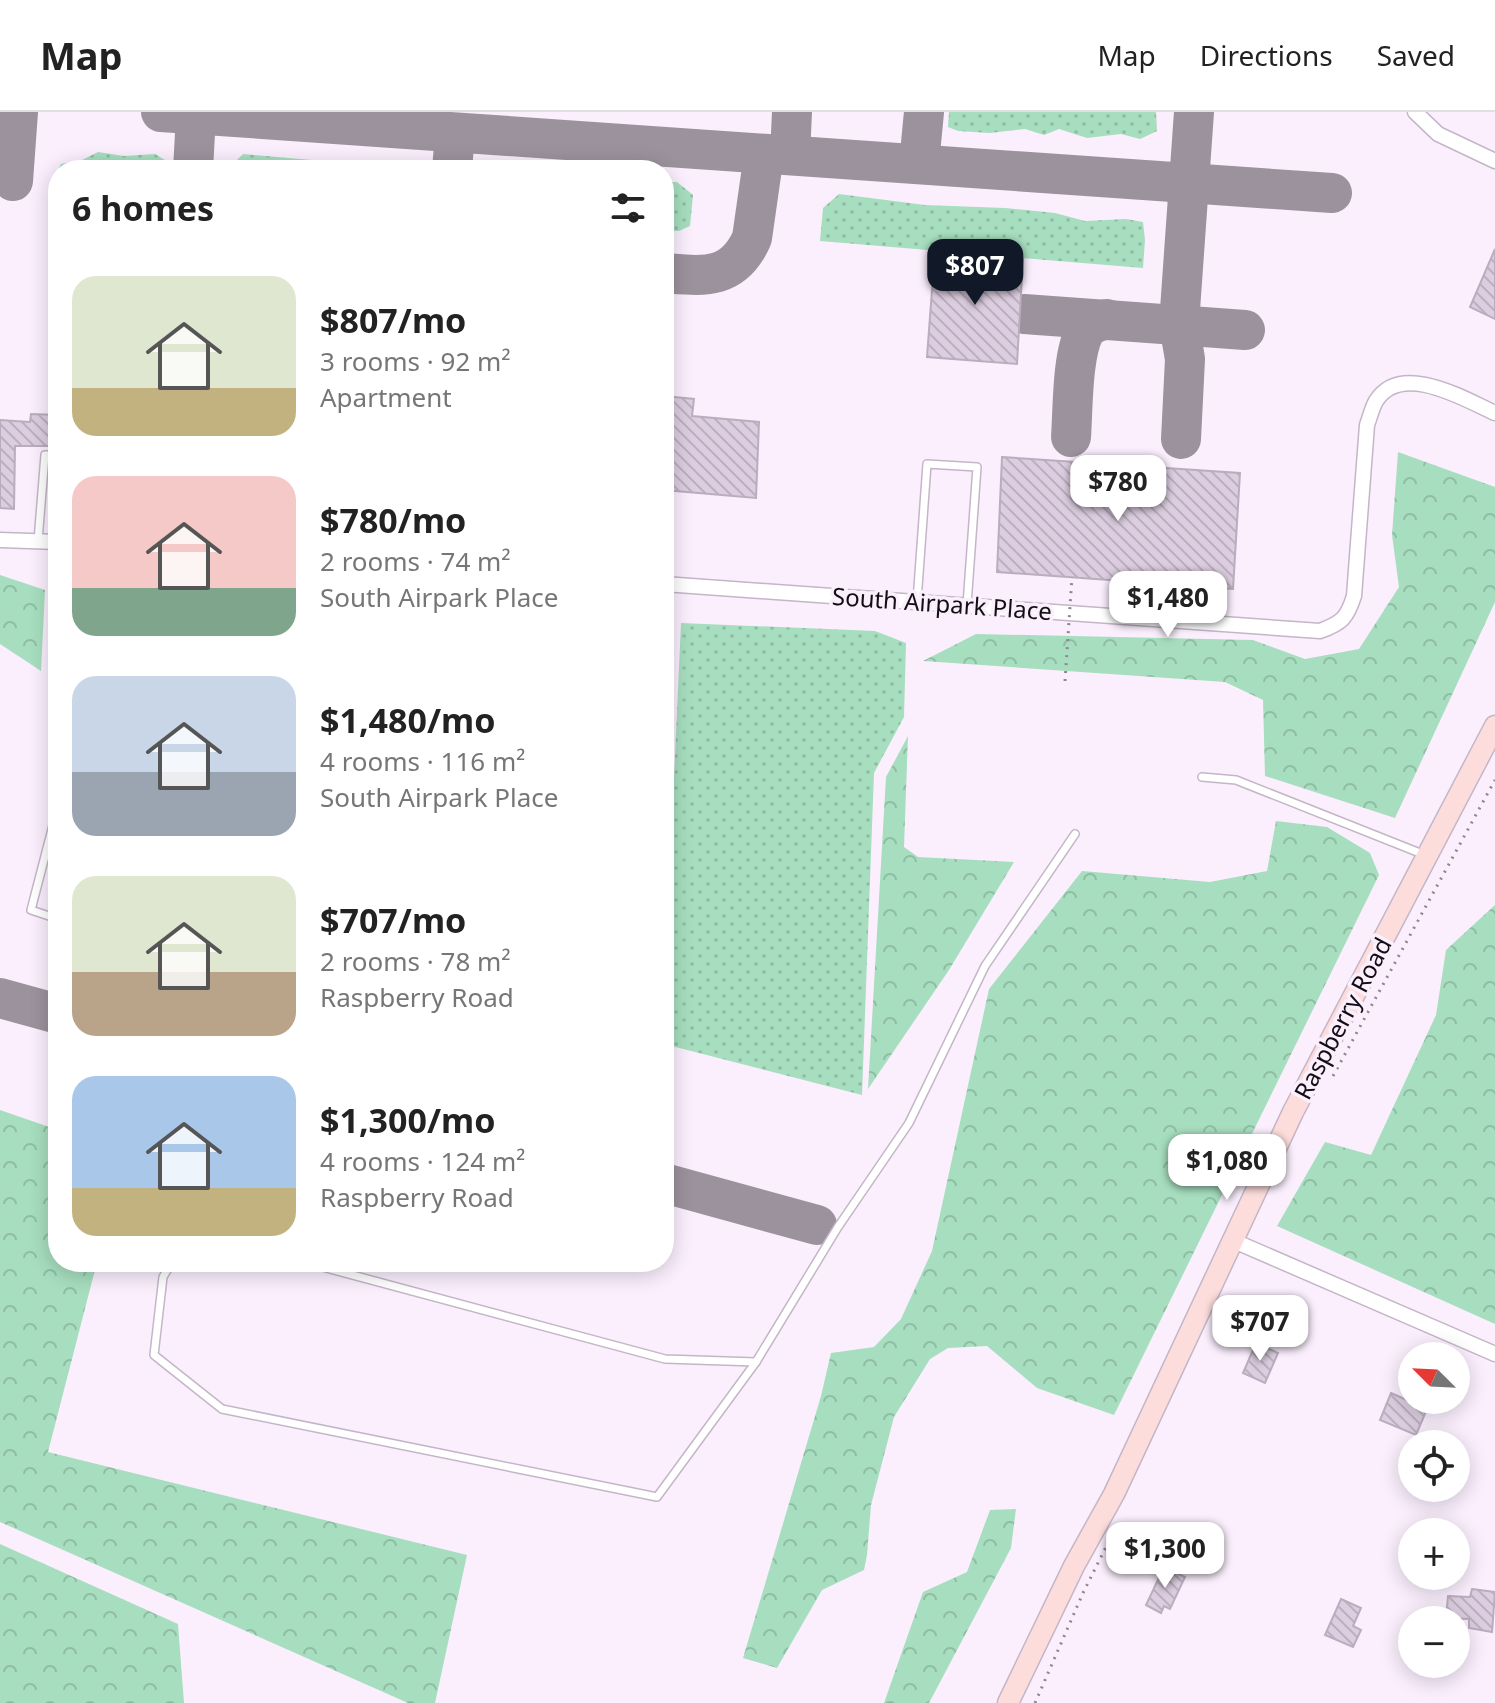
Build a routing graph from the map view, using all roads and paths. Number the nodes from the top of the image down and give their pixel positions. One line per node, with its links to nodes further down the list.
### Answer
1 (1415, 112): 2 (street)
2 (1495, 161)
3 (1495, 413): 11 (street, South Airpark Place)
4 (48, 455): 6 (lane)
5 (0, 540): 6 (street)
6 (38, 541): 7 (street)
7 (48, 542)
8 (1072, 577): 12 (path, bridge)
9 (674, 585): 10 (street, South Airpark Place)
10 (917, 602): 11 (street, South Airpark Place); 11 (lane)
11 (967, 605)
12 (1065, 681)
13 (1495, 726): 18 (street, Raspberry Road)
14 (1202, 777): 18 (lane)
15 (1495, 780): 20 (path)
16 (1075, 834): 25 (lane)
17 (48, 845): 19 (lane)
18 (1427, 856): 21 (street, Raspberry Road)
19 (48, 916)
20 (1333, 1076)
21 (1234, 1241): 24 (street); 26 (street, Raspberry Road)
22 (166, 1272): 25 (lane)
23 (341, 1272): 25 (lane)
24 (1495, 1354)
25 (756, 1362)
26 (1008, 1703)

